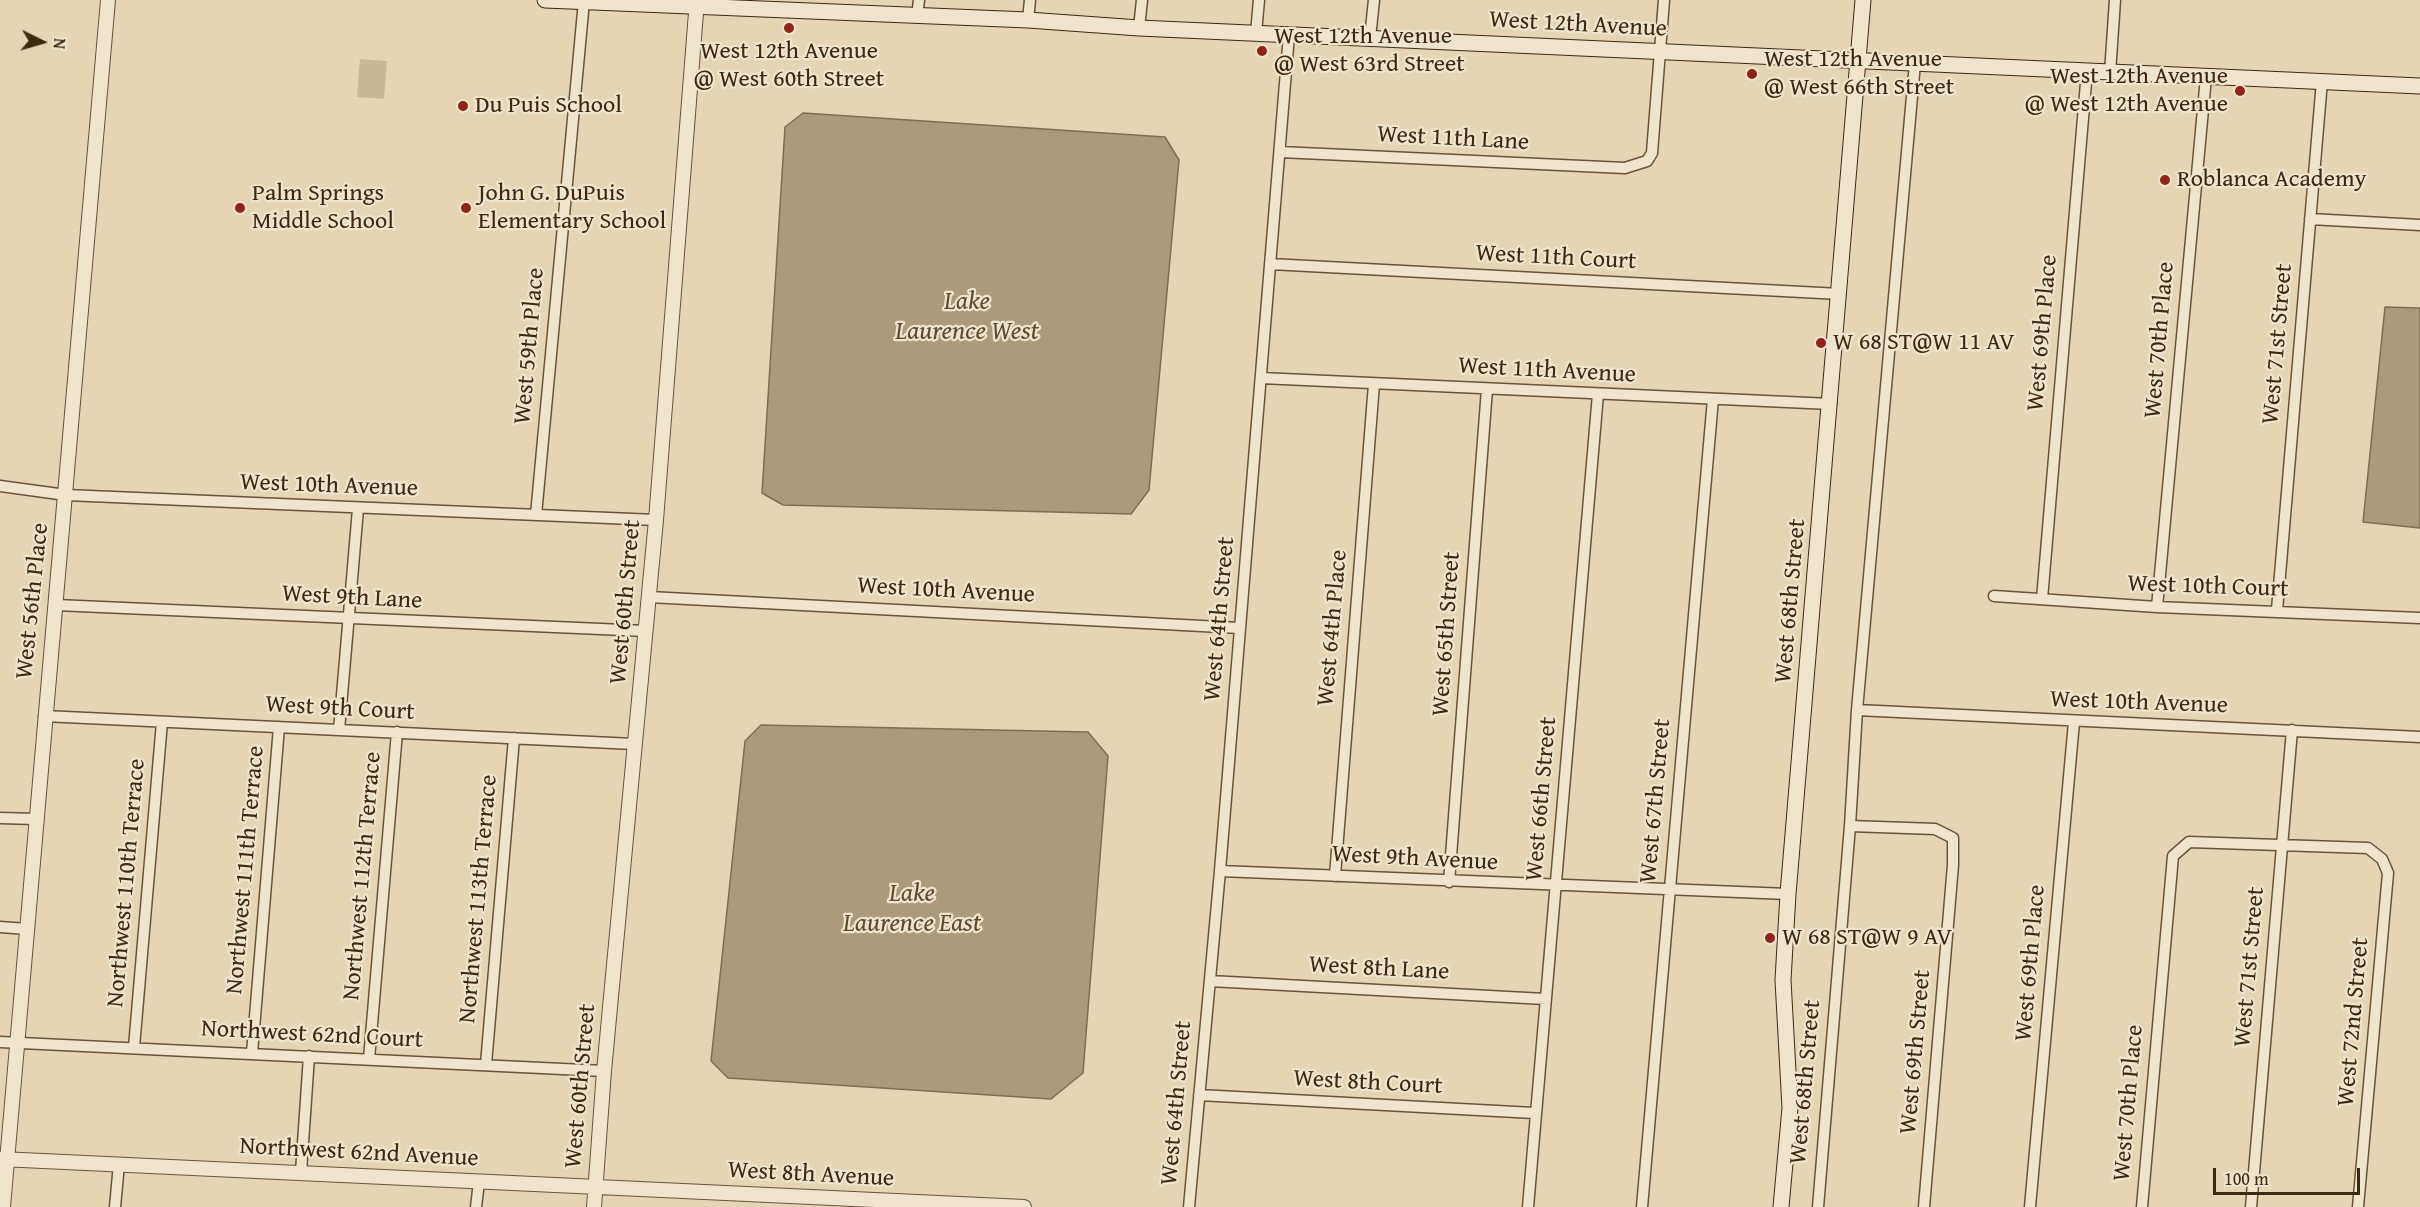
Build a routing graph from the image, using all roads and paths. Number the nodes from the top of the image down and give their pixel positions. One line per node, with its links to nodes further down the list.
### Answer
1 (108, 0): 39 (street, West 56th Place)
2 (545, 0): 11 (main road, West 12th Avenue)
3 (919, 0): 13 (street)
4 (1030, 0): 14 (street)
5 (1142, 0): 15 (street)
6 (1259, 0): 16 (street)
7 (1374, 0): 18 (street)
8 (1664, 0): 19 (street)
9 (1863, 0): 20 (main road, West 68th Street)
10 (2115, 0): 23 (street)
11 (584, 1): 12 (main road, West 12th Avenue); 41 (street, West 59th Place)
12 (697, 3): 13 (main road, West 12th Avenue); 42 (street, West 60th Street)
13 (917, 16): 14 (main road, West 12th Avenue)
14 (1028, 20): 15 (main road, West 12th Avenue)
15 (1139, 28): 16 (main road, West 12th Avenue)
16 (1256, 33): 17 (main road, West 12th Avenue)
17 (1289, 35): 18 (main road, West 12th Avenue); 27 (street, West 64th Street)
18 (1370, 38): 19 (main road, West 12th Avenue)
19 (1660, 51): 20 (main road, West 12th Avenue); 27 (street, West 11th Lane)
20 (1859, 60): 21 (main road, West 12th Avenue); 31 (main road, West 68th Street)
21 (1915, 63): 22 (main road, West 12th Avenue); 53 (street, West 68th Street)
22 (2086, 71): 23 (main road, West 12th Avenue); 45 (street, West 69th Place)
23 (2110, 72): 24 (main road, West 12th Avenue)
24 (2206, 77): 25 (main road, West 12th Avenue); 47 (street, West 70th Place)
25 (2322, 81): 26 (main road, West 12th Avenue); 28 (street, West 71st Street)
26 (2420, 86)
27 (1280, 152): 30 (street, West 64th Street)
28 (2310, 219): 29 (street); 48 (street, West 71st Street)
29 (2420, 225)
30 (1270, 264): 31 (street, West 11th Court); 32 (street, West 64th Street)
31 (1840, 294): 37 (main road, West 68th Street)
32 (1261, 378): 33 (street, West 11th Avenue); 51 (street, West 64th Street)
33 (1374, 384): 34 (street, West 11th Avenue); 69 (street, West 64th Place)
34 (1487, 389): 35 (street, West 11th Avenue); 70 (street, West 65th Street)
35 (1598, 394): 36 (street, West 11th Avenue); 71 (street, West 66th Street)
36 (1713, 399): 37 (street, West 11th Avenue); 72 (street, West 67th Street)
37 (1831, 404): 73 (main road, West 68th Street)
38 (0, 486): 39 (street, West 10th Avenue)
39 (66, 495): 40 (street, West 10th Avenue); 46 (street, West 56th Place)
40 (358, 509): 41 (street, West 10th Avenue); 50 (street)
41 (536, 515): 42 (street, West 10th Avenue)
42 (656, 520): 44 (street, West 60th Street)
43 (1994, 596): 45 (street, West 10th Court)
44 (649, 597): 51 (street, West 10th Avenue); 52 (street, West 60th Street)
45 (2042, 599): 47 (street, West 10th Court)
46 (56, 605): 50 (street, West 9th Lane); 54 (street, West 56th Place)
47 (2157, 607): 48 (street, West 10th Court)
48 (2277, 610): 49 (street, West 10th Court)
49 (2420, 618)
50 (348, 619): 52 (street, West 9th Lane); 58 (street)
51 (1240, 628): 68 (street, West 64th Street)
52 (646, 631): 63 (street, West 60th Street)
53 (1857, 710): 56 (street, West 10th Avenue); 66 (street, West 68th Street)
54 (44, 716): 55 (street, West 9th Court); 65 (street, West 56th Place)
55 (162, 722): 57 (street, West 9th Court); 80 (street, Northwest 110th Terrace)
56 (2074, 722): 59 (street, West 10th Avenue); 104 (street, West 69th Place)
57 (279, 727): 58 (street, West 9th Court); 81 (street, Northwest 111th Terrace)
58 (339, 730): 60 (street, West 9th Court)
59 (2292, 730): 61 (street, West 10th Avenue); 67 (street, West 71st Street)
60 (397, 732): 62 (street, West 9th Court); 83 (street, Northwest 112th Terrace)
61 (2420, 737)
62 (514, 738): 63 (street, West 9th Court); 84 (street, Northwest 113th Terrace)
63 (634, 744): 85 (street, West 60th Street)
64 (0, 818): 65 (street)
65 (36, 819): 75 (street, West 56th Place)
66 (1850, 826): 102 (street, West 68th Street); 103 (street, West 69th Street)
67 (2282, 845): 105 (street, West 70th Place); 106 (street, West 71st Street); 107 (street, West 72nd Street)
68 (1220, 871): 69 (street, West 9th Avenue); 76 (street, West 64th Street)
69 (1335, 876): 70 (street, West 9th Avenue)
70 (1449, 882): 71 (street, West 9th Avenue)
71 (1555, 886): 72 (street, West 9th Avenue); 77 (street, West 66th Street)
72 (1669, 889): 73 (street, West 9th Avenue); 100 (street, West 67th Street)
73 (1788, 894): 101 (main road, West 68th Street)
74 (0, 927): 75 (street)
75 (27, 929): 79 (street, West 56th Place)
76 (1210, 981): 77 (street, West 8th Lane); 86 (street, West 64th Street)
77 (1545, 999): 87 (street, West 66th Street)
78 (0, 1042): 79 (street)
79 (17, 1042): 80 (street, Northwest 62nd Court); 88 (street, West 56th Place)
80 (134, 1047): 81 (street, Northwest 62nd Court)
81 (252, 1053): 82 (street, Northwest 62nd Court)
82 (309, 1056): 83 (street, Northwest 62nd Court); 90 (street)
83 (369, 1059): 84 (street, Northwest 62nd Court)
84 (486, 1064): 85 (street, Northwest 62nd Court)
85 (604, 1071): 92 (street, West 60th Street)
86 (1199, 1095): 87 (street, West 8th Court); 98 (street, West 64th Street)
87 (1534, 1113): 99 (street, West 66th Street)
88 (3, 1159): 89 (street); 93 (street, West 56th Place)
89 (119, 1164): 90 (street, Northwest 62nd Avenue); 94 (street)
90 (301, 1172): 91 (street, Northwest 62nd Avenue)
91 (479, 1182): 92 (street, Northwest 62nd Avenue); 95 (street)
92 (596, 1187): 96 (street, West 60th Street); 97 (street, West 8th Avenue)
93 (3, 1207)
94 (115, 1207)
95 (476, 1207)
96 (594, 1207)
97 (1024, 1207)
98 (1189, 1207)
99 (1528, 1207)
100 (1642, 1207)
101 (1781, 1207)
102 (1818, 1207)
103 (1924, 1207)
104 (2030, 1207)
105 (2142, 1207)
106 (2251, 1207)
107 (2358, 1207)

